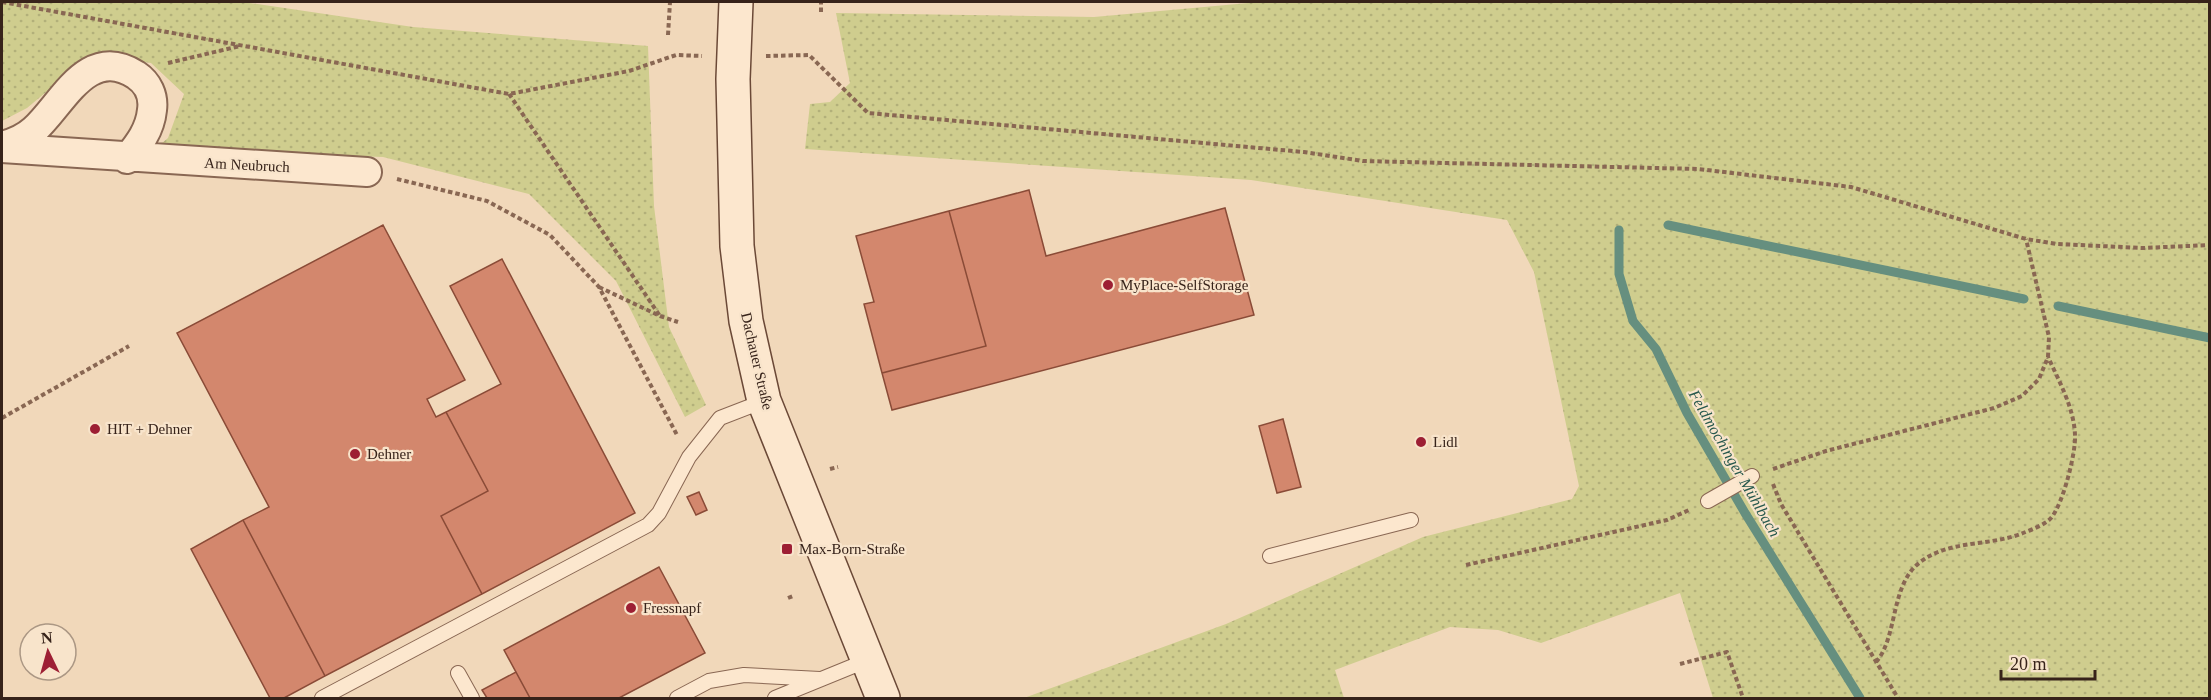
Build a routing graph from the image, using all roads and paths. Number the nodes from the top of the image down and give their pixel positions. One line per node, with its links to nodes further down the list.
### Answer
1 (2, 2): 7 (path)
2 (670, 2): 6 (path)
3 (736, 2): 22 (main road, Dachauer Straße)
4 (821, 2): 5 (path)
5 (821, 12)
6 (668, 35)
7 (243, 45): 10 (path); 11 (path)
8 (676, 55): 11 (path)
9 (809, 55): 15 (path)
10 (144, 82): 12 (street, Am Neubruch); 13 (street)
11 (509, 94): 18 (path)
12 (2, 147): 13 (street, Am Neubruch)
13 (127, 159): 14 (street, Am Neubruch)
14 (367, 172): 17 (path)
15 (2026, 239): 16 (path); 21 (path)
16 (2210, 245)
17 (599, 287): 18 (path); 24 (path)
18 (660, 316): 19 (path)
19 (678, 322)
20 (129, 346): 23 (path)
21 (2048, 357): 27 (path); 36 (path)
22 (764, 401): 24 (lane); 35 (main road, Dachauer Straße)
23 (2, 418)
24 (689, 457): 40 (lane)
25 (838, 467): 26 (path)
26 (830, 469)
27 (1767, 471): 28 (path); 36 (path)
28 (1752, 476): 29 (lane)
29 (1708, 501): 32 (path)
30 (1411, 520): 31 (lane)
31 (1270, 556)
32 (1466, 565)
33 (794, 596): 34 (path)
34 (788, 598)
35 (868, 660): 39 (lane); 45 (main road, Dachauer Straße)
36 (1876, 662): 47 (path)
37 (1680, 664): 46 (path)
38 (458, 673): 41 (lane)
39 (820, 679): 42 (lane); 43 (lane); 44 (lane)
40 (322, 699)
41 (472, 699)
42 (677, 699)
43 (775, 699)
44 (801, 699)
45 (883, 699)
46 (1743, 699)
47 (1898, 699)

